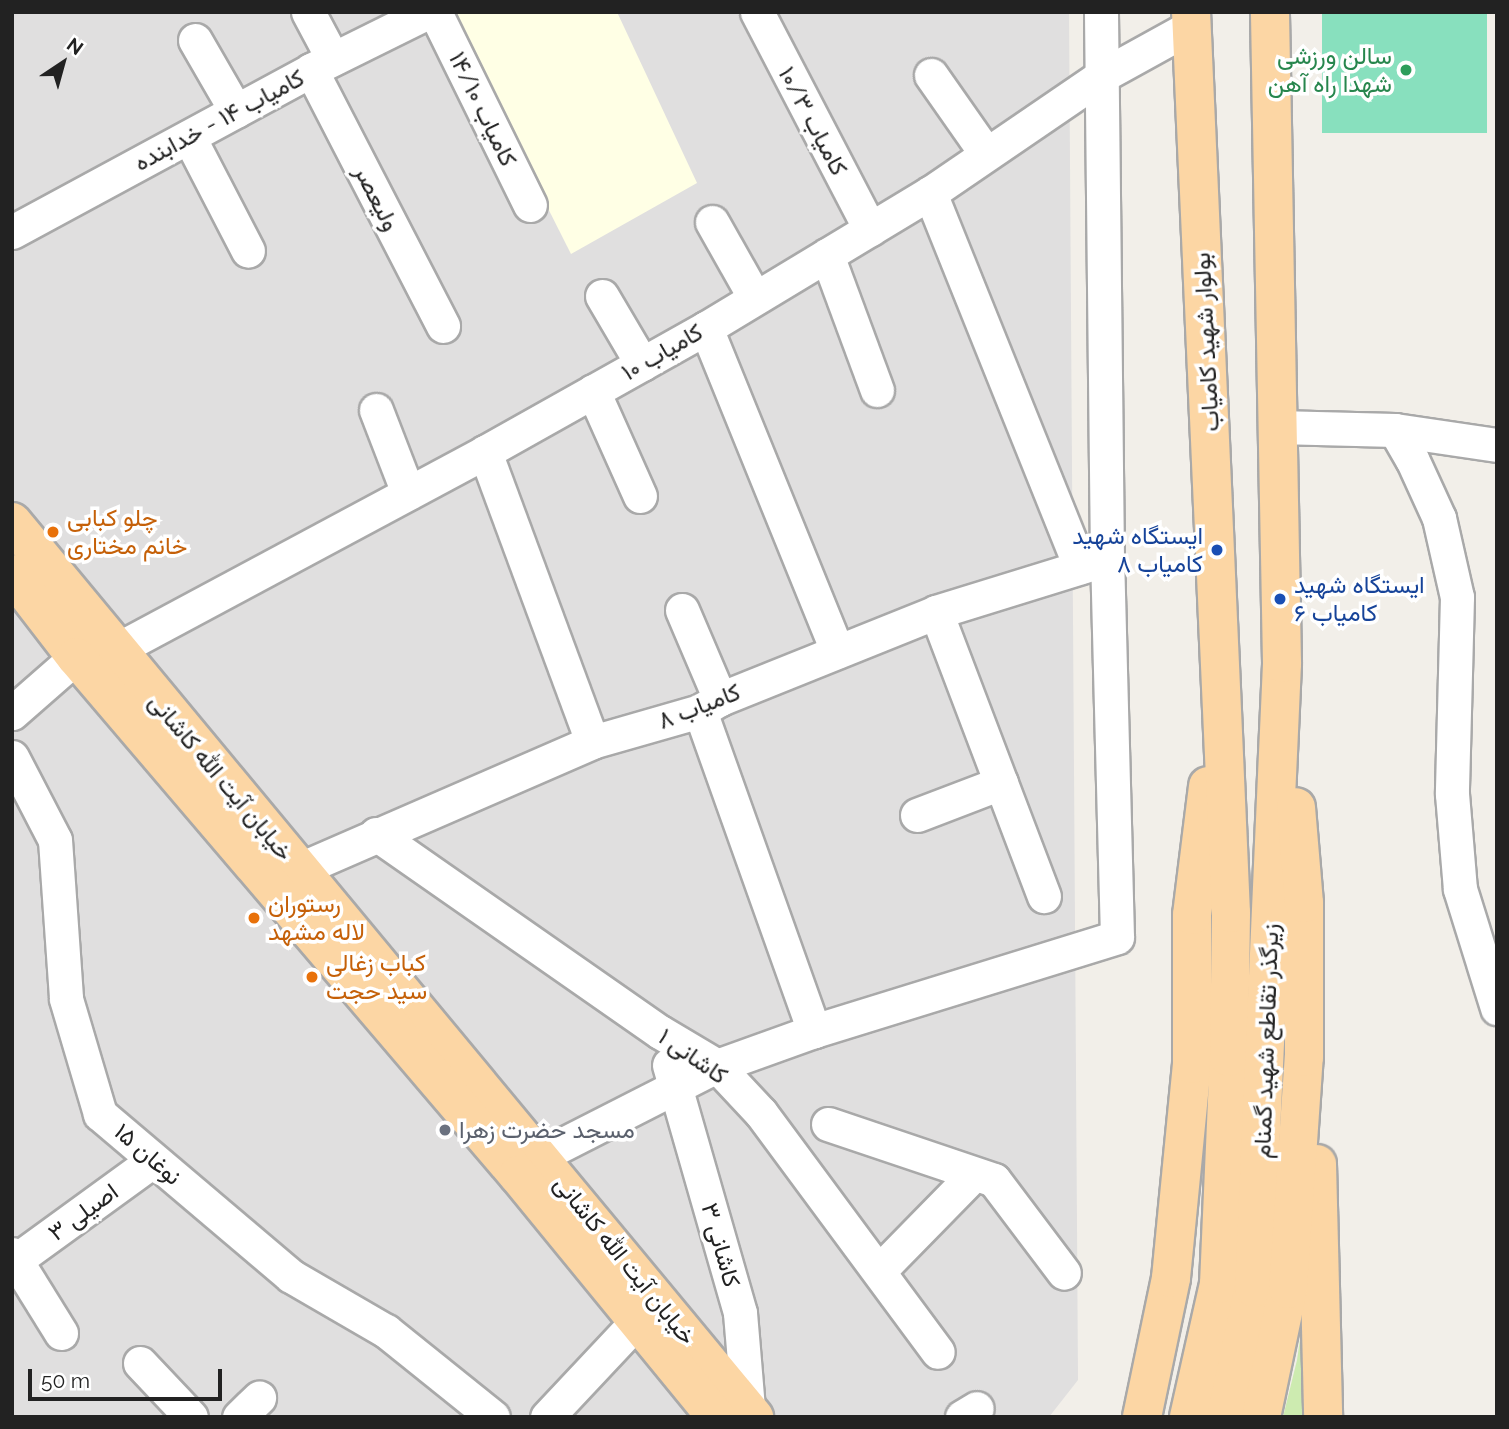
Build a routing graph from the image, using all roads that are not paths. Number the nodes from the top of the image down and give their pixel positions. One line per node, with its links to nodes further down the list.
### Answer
1 (308, 12): 9 (street, ولیعصر)
2 (428, 12): 9 (street, کامیاب ۱۴ - خدابنده)
3 (435, 12): 16 (street, کامیاب ۱۴/۱۰)
4 (757, 12): 18 (street, کامیاب ۱۰/۳)
5 (1101, 12): 11 (street)
6 (1270, 12): 30 (main road)
7 (1190, 20): 11 (street, کامیاب ۱۰); 45 (main road, بولوار شهید کامیاب)
8 (195, 40): 12 (street)
9 (322, 65): 12 (street, کامیاب ۱۴ - خدابنده); 24 (street, ولیعصر)
10 (931, 75): 14 (street)
11 (1103, 75): 14 (street, کامیاب ۱۰); 37 (street)
12 (236, 111): 13 (street, کامیاب ۱۴ - خدابنده)
13 (189, 136): 19 (street, کامیاب ۱۴ - خدابنده); 20 (street)
14 (985, 152): 15 (street, کامیاب ۱۰)
15 (930, 193): 18 (street, کامیاب ۱۰); 37 (street)
16 (530, 205)
17 (712, 222): 23 (street)
18 (870, 229): 21 (street, کامیاب ۱۰)
19 (12, 232)
20 (248, 251)
21 (827, 255): 23 (street, کامیاب ۱۰); 27 (street)
22 (602, 296): 26 (street)
23 (755, 298): 25 (street, کامیاب ۱۰)
24 (443, 326)
25 (706, 328): 26 (street, کامیاب ۱۰); 42 (street)
26 (642, 364): 28 (street, کامیاب ۱۰)
27 (877, 390)
28 (593, 391): 33 (street, کامیاب ۱۰); 35 (street)
29 (376, 410): 34 (street)
30 (1277, 427): 31 (street); 44 (main road)
31 (1395, 430): 32 (street); 55 (street)
32 (1497, 445)
33 (485, 452): 34 (street, کامیاب ۱۰); 48 (street)
34 (408, 493): 41 (street, کامیاب ۱۰)
35 (640, 496)
36 (12, 522): 41 (main road, خیابان آیت الله کاشانی)
37 (1094, 563): 40 (street, کامیاب ۸); 56 (street)
38 (12, 574): 43 (main road, خیابان آیت الله کاشانی)
39 (682, 610): 46 (street)
40 (936, 612): 42 (street, کامیاب ۸); 50 (street)
41 (116, 650): 53 (main road, خیابان آیت الله کاشانی)
42 (837, 651): 46 (street, کامیاب ۸)
43 (76, 657): 47 (street); 68 (main road, خیابان آیت الله کاشانی)
44 (1282, 663): 58 (main road); 78 (main road, زیرگذر تقاطع شهید گمنام)
45 (1221, 673): 76 (main road); 77 (main road, زیرگذر تقاطع شهید گمنام)
46 (710, 705): 48 (street, کامیاب ۸); 56 (street)
47 (12, 713)
48 (592, 742): 52 (street, کامیاب ۸)
49 (12, 757): 63 (street, نوغان ۱۵)
50 (1002, 783): 51 (street); 54 (street)
51 (917, 815)
52 (376, 834): 53 (street, کامیاب ۸); 57 (street, کاشانی ۱)
53 (298, 870): 62 (main road, خیابان آیت الله کاشانی)
54 (1044, 895)
55 (1497, 1008)
56 (814, 1031): 59 (street)
57 (660, 1032): 59 (street, کاشانی ۱); 60 (street, کاشانی ۳)
58 (1304, 1057): 79 (main road); 80 (main road)
59 (717, 1066): 60 (street); 66 (street, کاشانی ۱)
60 (675, 1085): 62 (street); 72 (street, کاشانی ۳)
61 (828, 1124): 64 (street)
62 (540, 1156): 72 (main road, خیابان آیت الله کاشانی)
63 (154, 1160): 65 (street, اصیلی ۳); 74 (street, نوغان ۱۵)
64 (973, 1175): 66 (street); 67 (street)
65 (14, 1259): 69 (street)
66 (880, 1270): 70 (street, کاشانی ۱)
67 (1064, 1273)
68 (637, 1321): 72 (main road, خیابان آیت الله کاشانی); 75 (street)
69 (61, 1332)
70 (938, 1352)
71 (140, 1363): 73 (street)
72 (739, 1414)
73 (191, 1417)
74 (493, 1417)
75 (547, 1417)
76 (1142, 1417)
77 (1189, 1417)
78 (1226, 1417)
79 (1261, 1417)
80 (1323, 1417)

